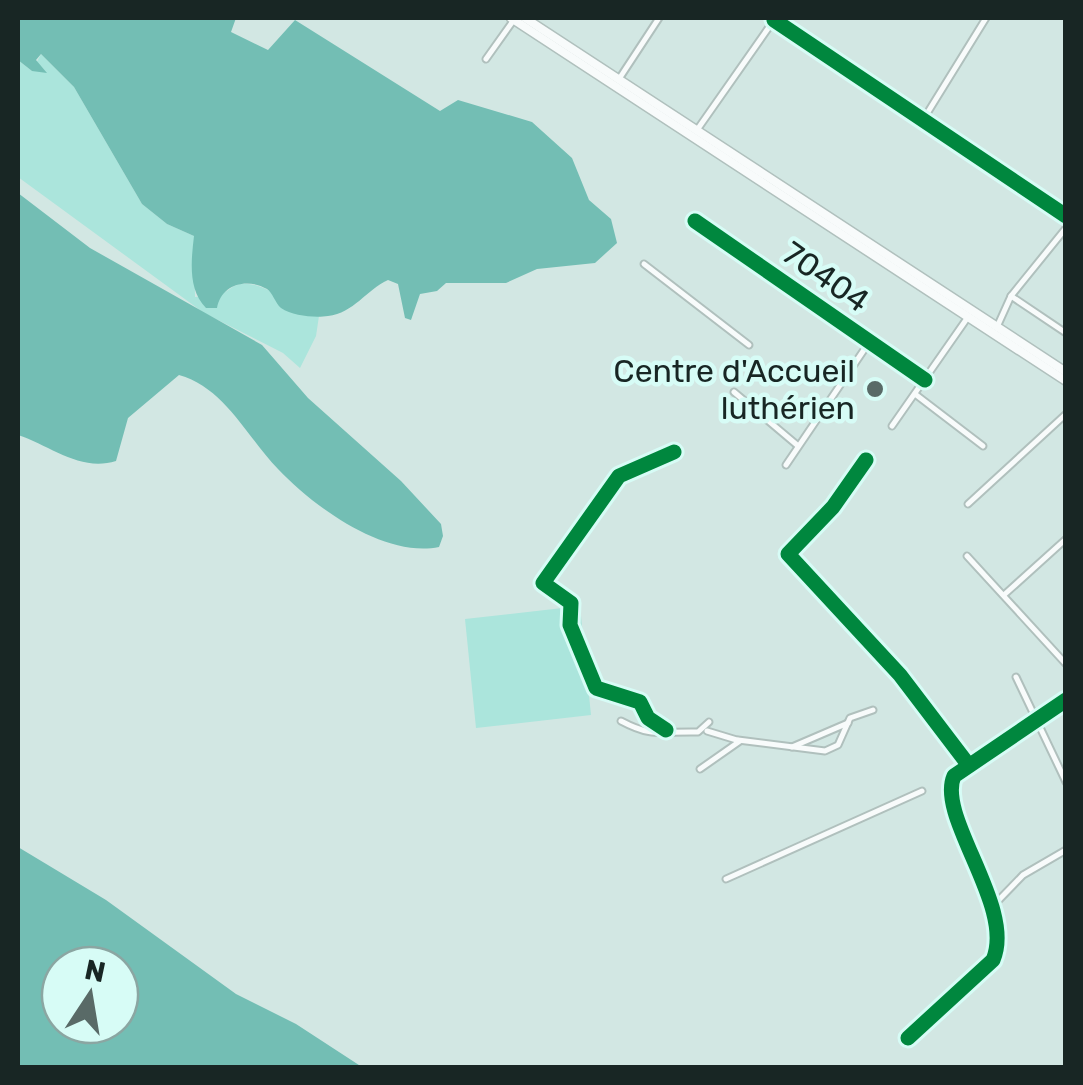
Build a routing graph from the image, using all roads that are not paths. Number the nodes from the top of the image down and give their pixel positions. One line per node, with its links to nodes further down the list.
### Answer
1 (512, 18): 6 (street); 9 (main road)
2 (526, 18): 7 (main road)
3 (659, 18): 7 (street)
4 (986, 18): 8 (street)
5 (774, 19): 8 (street); 9 (street)
6 (486, 59)
7 (619, 79): 9 (main road)
8 (923, 120): 10 (street)
9 (695, 132): 15 (main road); 16 (main road)
10 (1066, 216)
11 (694, 221): 18 (street, 70404)
12 (1066, 228): 14 (street)
13 (644, 264): 19 (street)
14 (1011, 296): 16 (street); 17 (street)
15 (968, 316): 16 (main road); 21 (street)
16 (995, 330): 20 (main road); 22 (main road)
17 (1066, 333)
18 (870, 342): 21 (street, 70404); 27 (street)
19 (749, 346)
20 (1066, 372)
21 (925, 380): 24 (street)
22 (1066, 381)
23 (734, 392): 27 (street)
24 (915, 394): 26 (street); 28 (street)
25 (1066, 414): 32 (street)
26 (892, 426)
27 (798, 446): 31 (street)
28 (983, 446)
29 (674, 452): 44 (street)
30 (866, 460): 48 (street)
31 (786, 465)
32 (968, 504)
33 (1066, 539): 35 (street)
34 (967, 556): 35 (street)
35 (1004, 595): 36 (street)
36 (1066, 664)
37 (1016, 677): 40 (street)
38 (1066, 700): 40 (street)
39 (873, 710): 43 (street)
40 (1036, 719): 48 (street); 50 (street)
41 (620, 720): 44 (street)
42 (709, 722): 44 (street)
43 (848, 722): 47 (street); 47 (street)
44 (666, 730)
45 (706, 731): 46 (street)
46 (738, 740): 47 (street); 49 (street)
47 (792, 747)
48 (966, 764): 54 (street)
49 (700, 769)
50 (1066, 782)
51 (922, 791): 53 (street)
52 (1066, 850): 54 (street)
53 (726, 879)
54 (992, 907): 55 (street)
55 (908, 1038)

